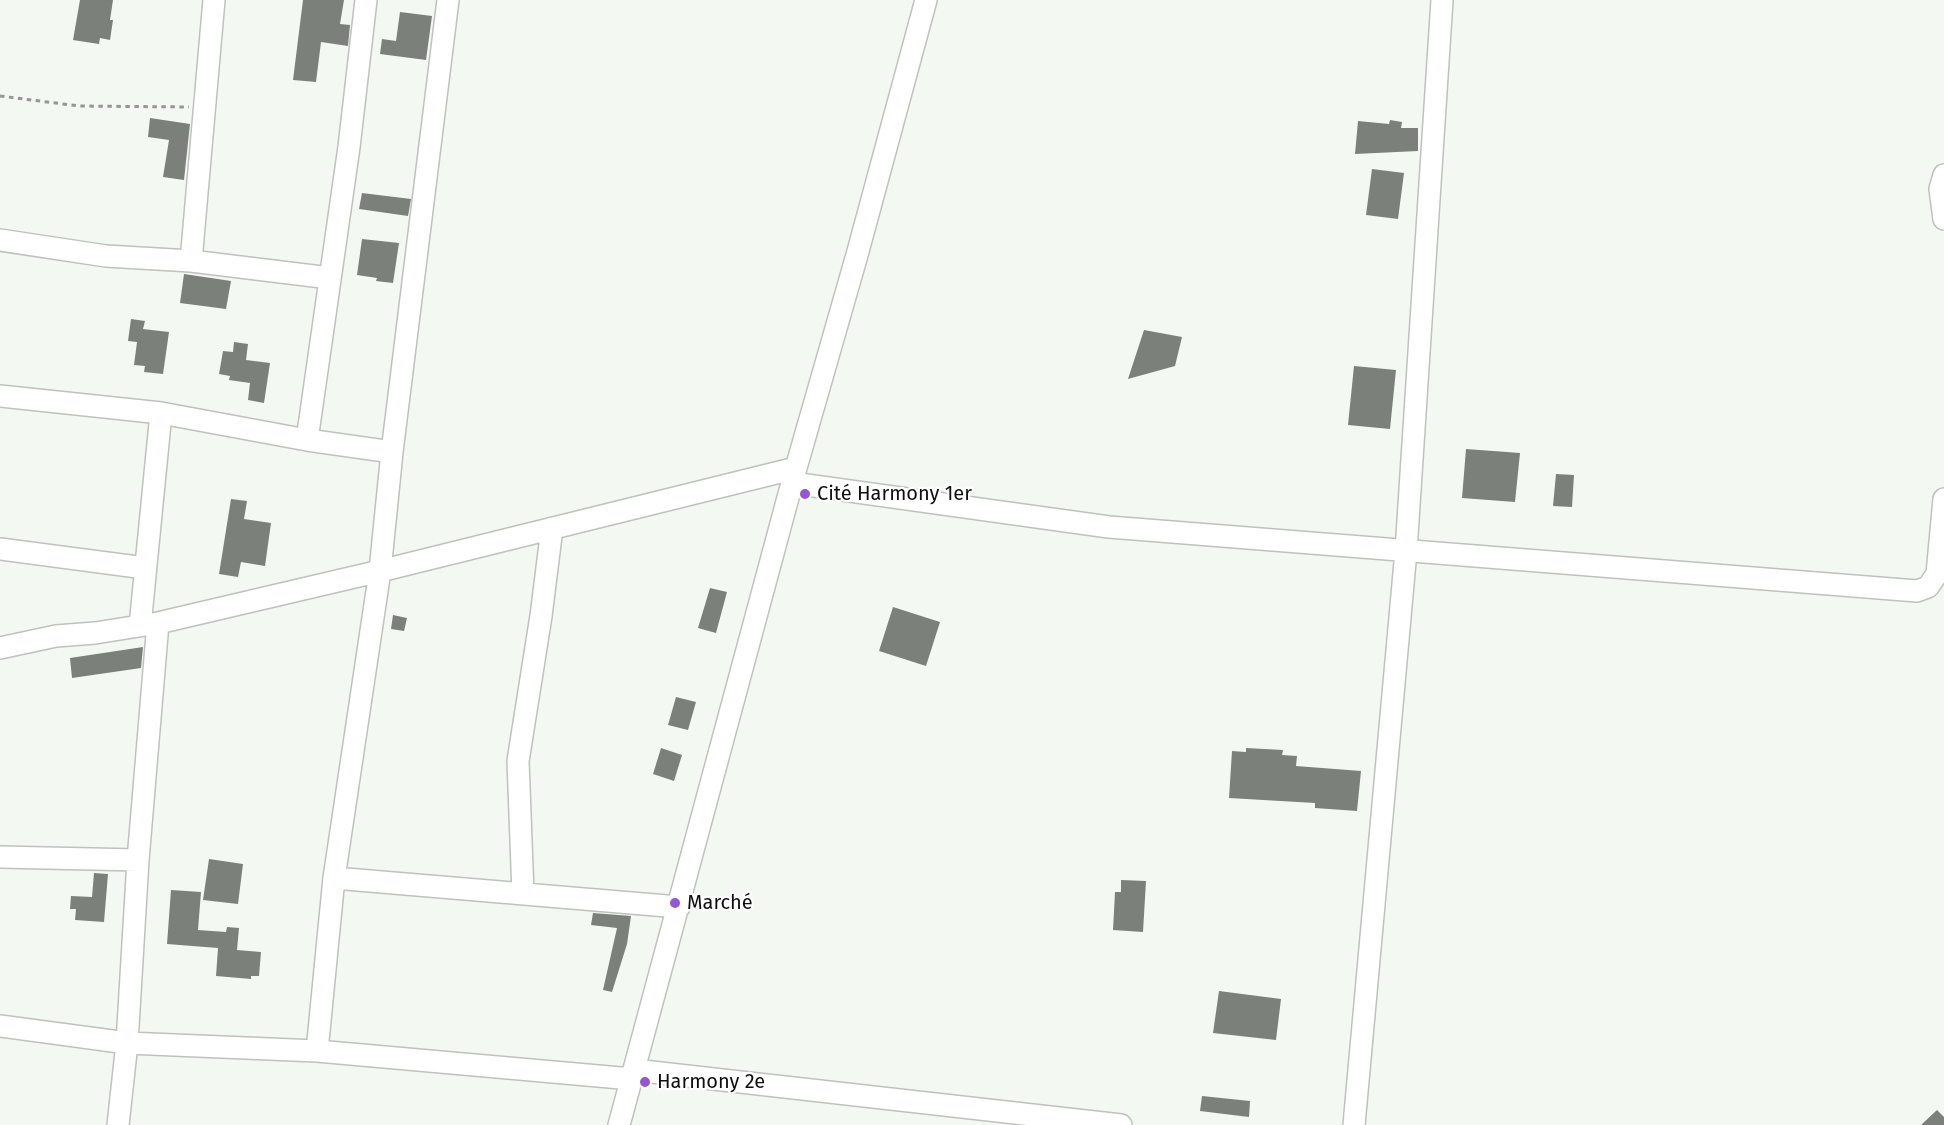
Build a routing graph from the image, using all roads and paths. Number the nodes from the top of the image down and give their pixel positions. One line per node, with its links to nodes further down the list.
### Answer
1 (214, 0): 7 (street)
2 (366, 0): 12 (street)
3 (448, 0): 16 (street)
4 (926, 0): 17 (street)
5 (1442, 0): 21 (street)
6 (0, 96): 7 (path)
7 (205, 107): 11 (street)
8 (1944, 175): 9 (street)
9 (1944, 219)
10 (0, 240): 11 (street)
11 (191, 261): 12 (street)
12 (330, 278): 15 (street)
13 (0, 396): 14 (street)
14 (161, 413): 15 (street); 22 (street)
15 (307, 440): 16 (street)
16 (392, 452): 23 (street)
17 (794, 476): 19 (street); 21 (street); 30 (street)
18 (1944, 499): 21 (street)
19 (552, 528): 23 (street); 29 (street)
20 (0, 549): 22 (street)
21 (1406, 551): 38 (street)
22 (145, 568): 24 (street)
23 (380, 571): 24 (street); 28 (street)
24 (149, 625): 25 (street); 27 (street)
25 (0, 648)
26 (0, 856): 27 (street)
27 (138, 860): 32 (street)
28 (334, 878): 29 (street); 33 (street)
29 (523, 894): 30 (street)
30 (679, 907): 34 (street)
31 (0, 1026): 32 (street)
32 (127, 1043): 33 (street); 35 (street)
33 (316, 1051): 34 (street)
34 (633, 1074): 36 (street); 37 (street)
35 (118, 1125)
36 (620, 1125)
37 (1121, 1125)
38 (1354, 1125)

